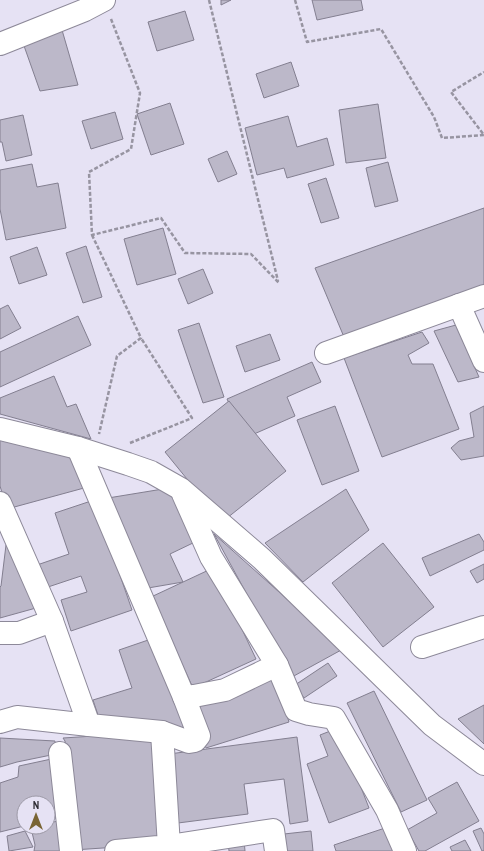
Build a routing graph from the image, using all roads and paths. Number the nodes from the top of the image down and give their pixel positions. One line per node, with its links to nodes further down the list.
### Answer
1 (209, 0): 6 (path)
2 (295, 0): 5 (path)
3 (107, 7): 4 (street); 6 (path)
4 (0, 44)
5 (484, 72)
6 (92, 235): 9 (path)
7 (484, 296): 8 (street)
8 (459, 304): 10 (street); 11 (street)
9 (141, 338): 13 (path); 14 (path)
10 (326, 353)
11 (484, 361)
12 (0, 429): 15 (street)
13 (98, 436)
14 (130, 443)
15 (78, 448): 16 (street); 23 (street)
16 (181, 489): 22 (street); 28 (street)
17 (0, 503): 18 (street)
18 (52, 621): 20 (street); 25 (street)
19 (484, 627): 21 (street)
20 (0, 633)
21 (422, 647)
22 (277, 665): 23 (street); 33 (street)
23 (184, 698): 26 (street)
24 (0, 722): 25 (street)
25 (89, 725): 26 (street)
26 (162, 732): 29 (street)
27 (60, 753): 30 (street)
28 (484, 764)
29 (169, 846): 31 (street); 32 (street)
30 (71, 851)
31 (116, 851)
32 (276, 851)
33 (405, 851)

